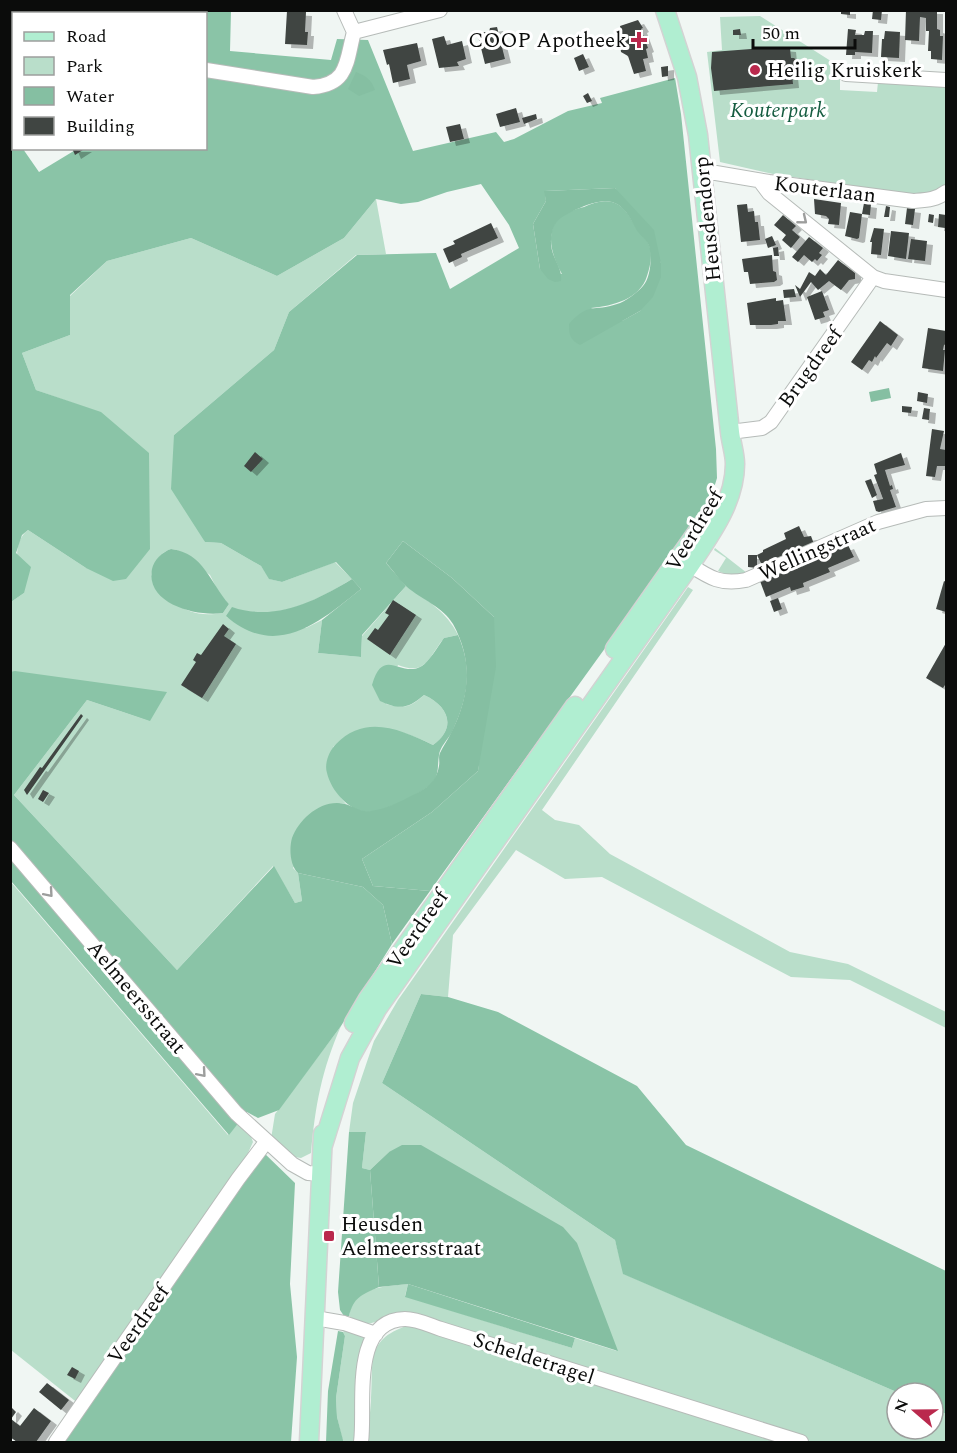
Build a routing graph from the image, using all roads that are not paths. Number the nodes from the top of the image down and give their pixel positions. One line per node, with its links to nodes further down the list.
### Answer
1 (344, 10): 4 (street)
2 (440, 10): 4 (street)
3 (665, 10): 8 (main road, Heusdendorp)
4 (354, 32): 5 (street)
5 (207, 70)
6 (846, 74): 7 (street)
7 (946, 80)
8 (702, 173): 9 (street, Kouterlaan); 13 (main road, Heusdendorp)
9 (760, 181): 10 (street, Kouterlaan); 11 (street, one-way to 11)
10 (946, 192)
11 (873, 277): 12 (street); 13 (street, Brugdreef)
12 (946, 290)
13 (730, 432): 15 (main road, Veerdreef)
14 (946, 508): 15 (street, Wellingstraat)
15 (685, 561): 18 (main road, Veerdreef)
16 (10, 848): 17 (street, Aelmeersstraat, one-way to 17)
17 (266, 1142): 18 (street); 21 (street, Veerdreef)
18 (321, 1174): 19 (main road, Veerdreef)
19 (315, 1318): 20 (street); 22 (main road, Veerdreef)
20 (376, 1334): 23 (street); 24 (street, Scheldetragel)
21 (56, 1443)
22 (309, 1443)
23 (361, 1443)
24 (801, 1443)

